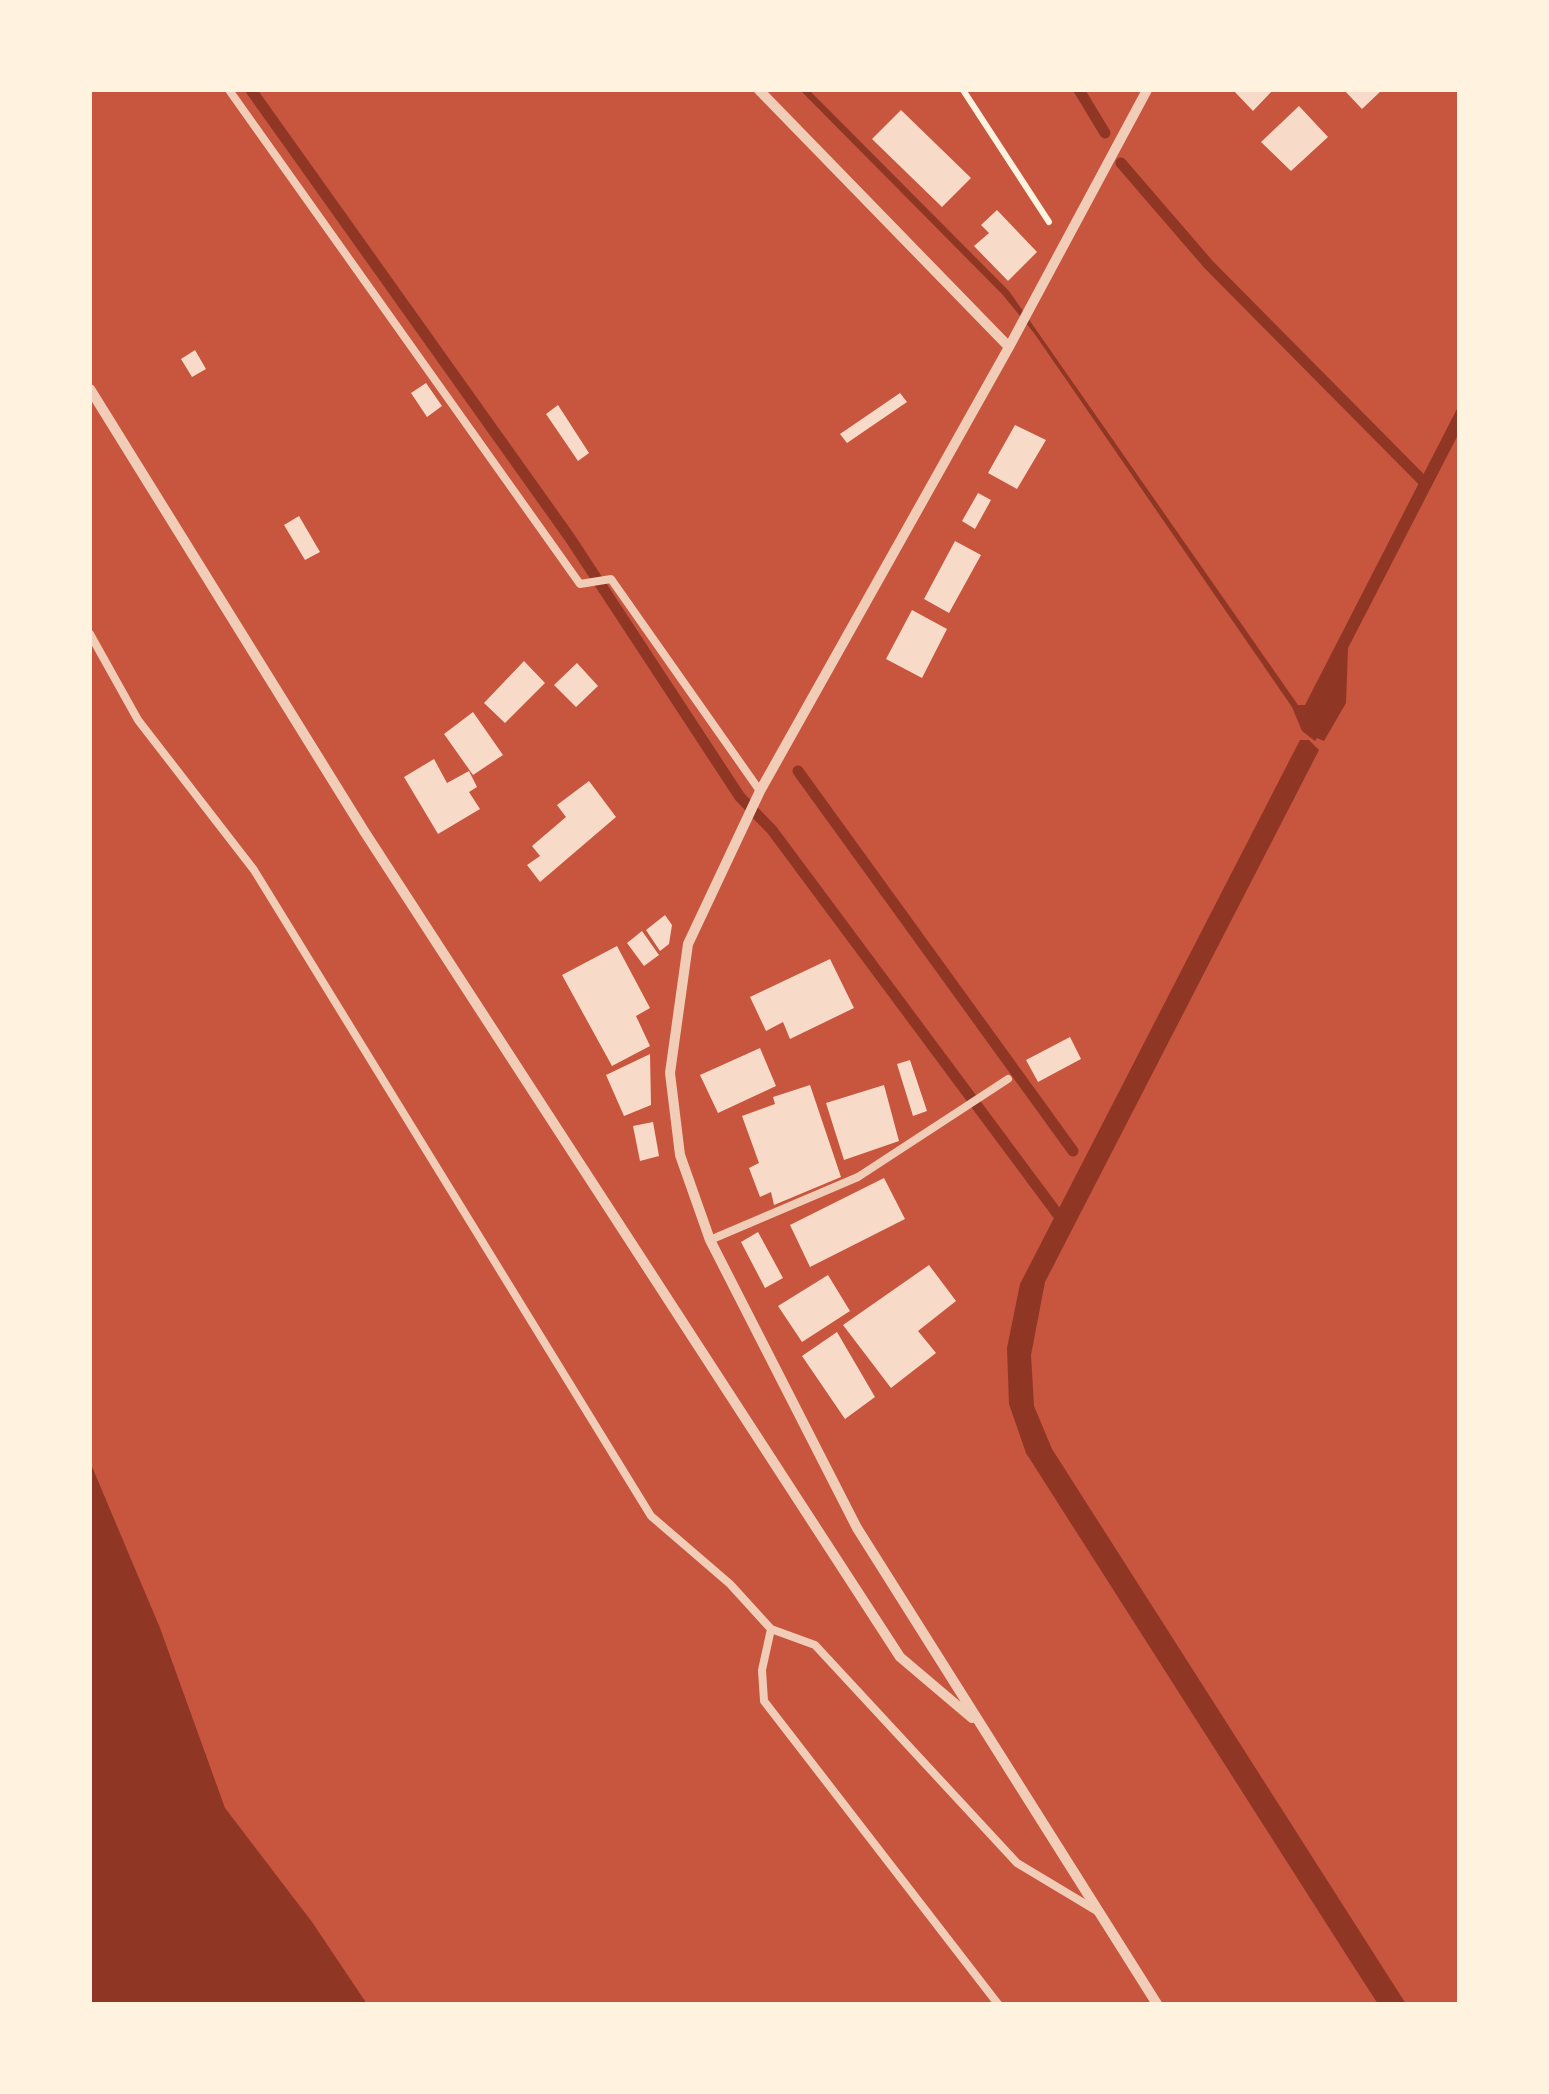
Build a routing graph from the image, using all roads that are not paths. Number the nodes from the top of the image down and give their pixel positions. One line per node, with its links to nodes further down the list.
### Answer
1 (229, 90): 7 (lane)
2 (759, 90): 4 (street)
3 (1147, 90): 4 (street)
4 (1009, 347): 7 (street)
5 (90, 389): 11 (street)
6 (90, 634): 10 (lane)
7 (760, 791): 9 (street)
8 (1008, 1079): 9 (lane)
9 (710, 1240): 11 (street)
10 (771, 1630): 12 (lane); 13 (lane)
11 (980, 1725): 12 (street)
12 (1098, 1911): 14 (street)
13 (998, 2004)
14 (1157, 2004)

